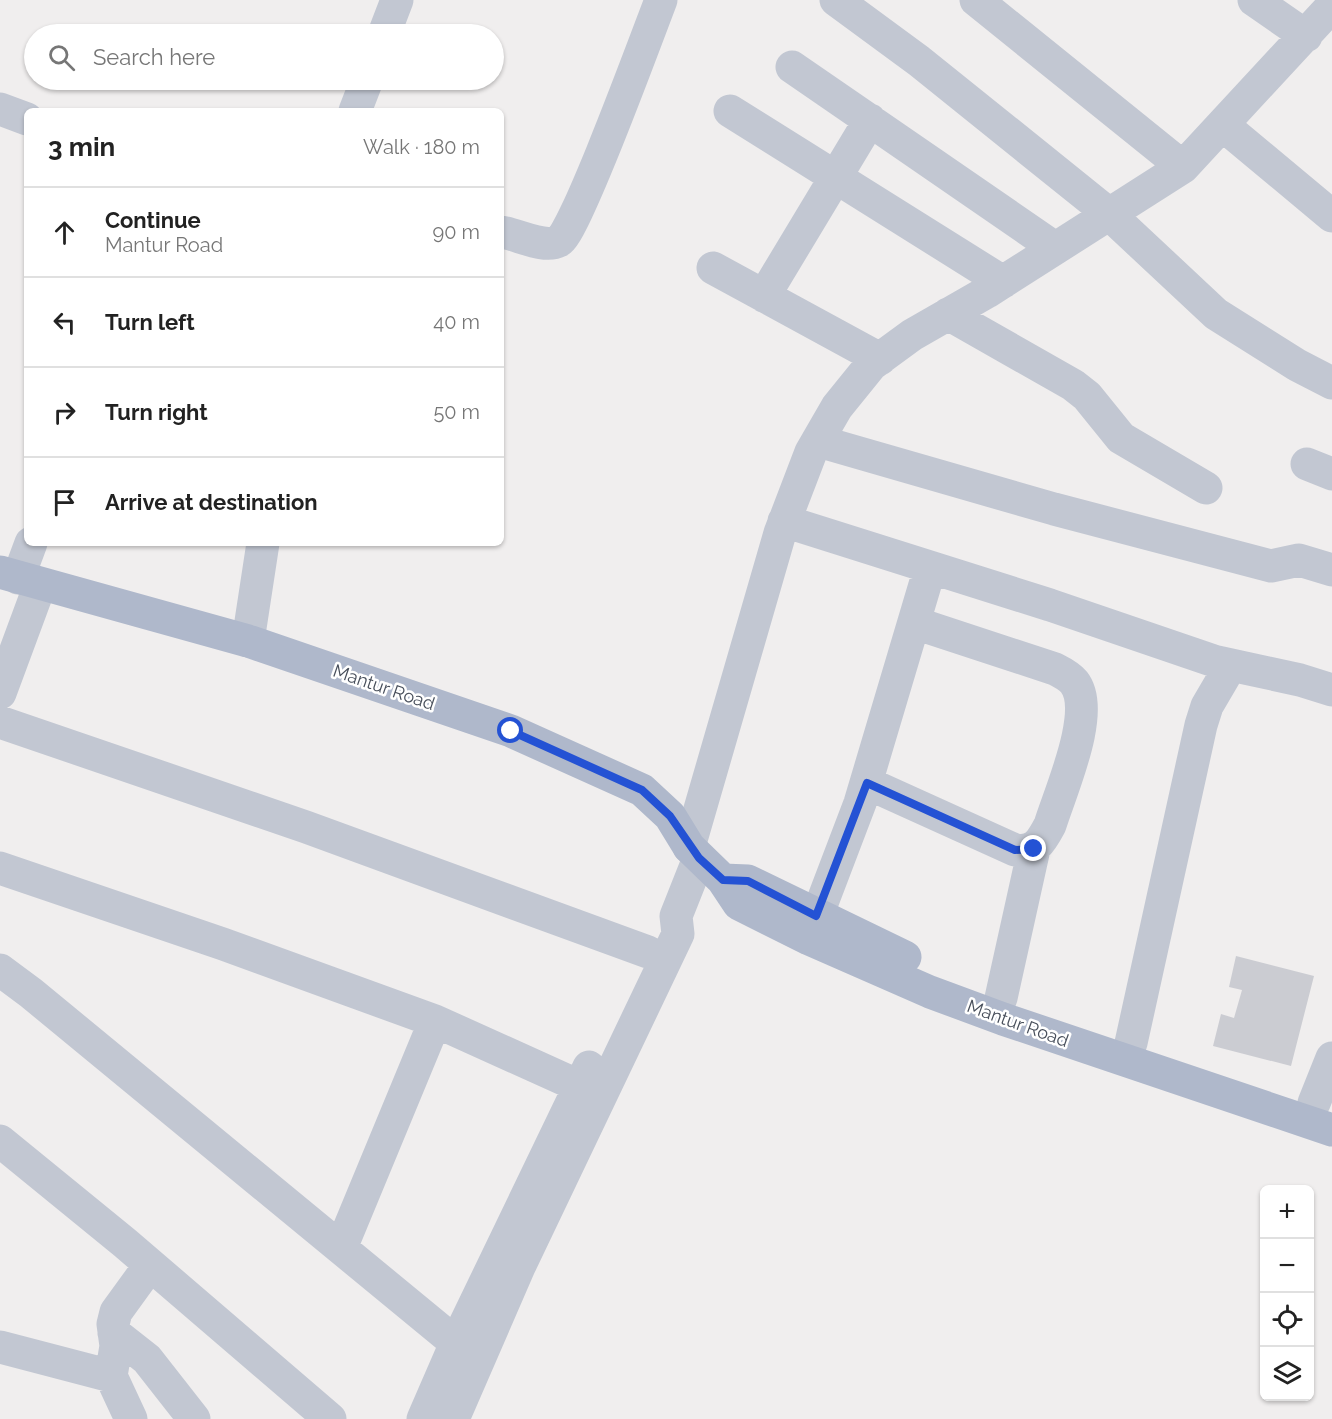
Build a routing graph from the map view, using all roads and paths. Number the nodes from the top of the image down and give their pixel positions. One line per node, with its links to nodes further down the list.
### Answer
1 (397, 0): 7 (street)
2 (661, 0): 21 (street)
3 (836, 0): 20 (street)
4 (976, 0): 17 (street)
5 (1254, 0): 8 (street)
6 (1332, 6): 8 (street)
7 (388, 24)
8 (1306, 36): 16 (street)
9 (792, 67): 15 (street)
10 (363, 90): 11 (street)
11 (356, 108)
12 (0, 109): 14 (street)
13 (730, 111): 18 (street)
14 (24, 118)
15 (870, 120): 18 (street); 22 (street)
16 (1224, 126): 17 (street); 19 (street)
17 (1183, 167): 20 (street)
18 (836, 178): 24 (street); 25 (street)
19 (1330, 209)
20 (1108, 213): 22 (street); 28 (street)
21 (504, 233)
22 (1055, 248): 24 (street)
23 (712, 268): 25 (street)
24 (1003, 282): 26 (street)
25 (764, 296): 27 (street)
26 (948, 314): 27 (street); 30 (street)
27 (880, 358): 29 (street)
28 (1332, 383)
29 (818, 441): 31 (street); 35 (street)
30 (1206, 488)
31 (784, 521): 34 (street); 45 (street)
32 (30, 546): 36 (street)
33 (263, 546): 38 (street)
34 (930, 568): 37 (street); 39 (street)
35 (1332, 570)
36 (19, 578): 38 (main road, Mantur Road); 41 (street)
37 (915, 623): 43 (street); 44 (street)
38 (248, 641): 45 (main road, Mantur Road)
39 (1231, 665): 40 (street); 54 (street)
40 (1332, 690)
41 (0, 693)
42 (0, 722): 50 (street)
43 (867, 783): 44 (street); 49 (street)
44 (1034, 849): 52 (street)
45 (694, 853): 47 (main road, Mantur Road); 48 (street)
46 (0, 868): 53 (street)
47 (723, 880): 49 (main road, Mantur Road); 58 (main road, Mantur Road)
48 (676, 916): 50 (street); 70 (street)
49 (816, 916): 52 (main road, Mantur Road)
50 (648, 952): 56 (street)
51 (0, 970): 60 (street)
52 (1002, 998): 54 (main road, Mantur Road)
53 (435, 1021): 56 (street); 60 (street)
54 (1131, 1043): 57 (main road, Mantur Road)
55 (1332, 1058): 57 (street)
56 (579, 1086): 63 (street)
57 (1323, 1106)
58 (1332, 1130)
59 (0, 1141): 61 (street)
60 (341, 1248): 63 (street)
61 (150, 1265): 62 (street); 68 (street)
62 (114, 1333): 65 (street); 67 (street)
63 (456, 1343): 69 (street)
64 (0, 1347): 65 (street)
65 (111, 1376): 66 (street)
66 (130, 1419)
67 (194, 1419)
68 (330, 1419)
69 (423, 1419)
70 (453, 1419)

